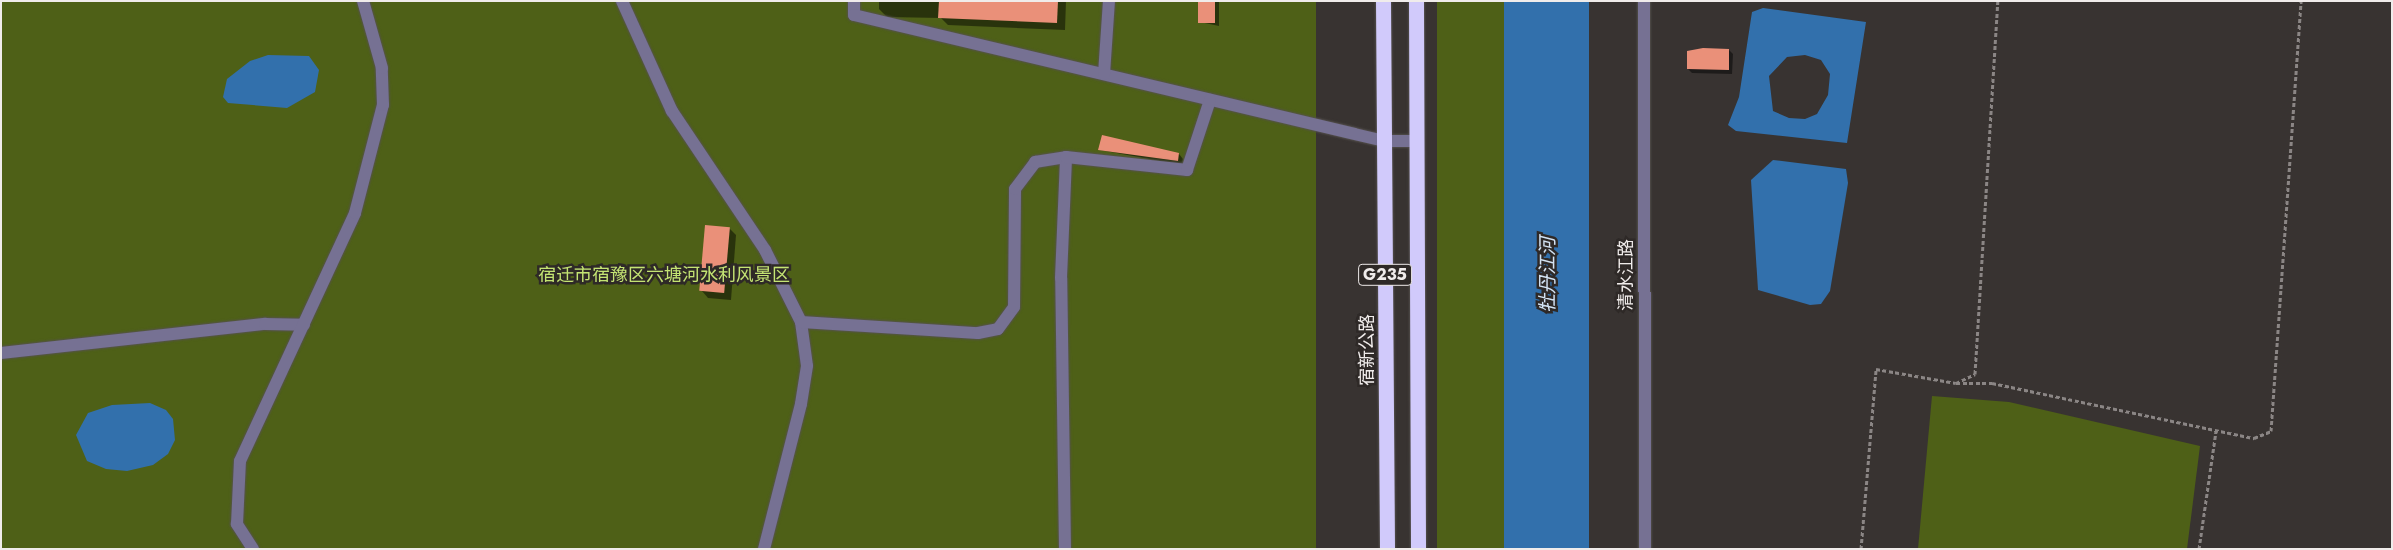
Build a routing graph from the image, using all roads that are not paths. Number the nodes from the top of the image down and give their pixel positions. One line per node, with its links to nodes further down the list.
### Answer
1 (363, 1): 14 (street)
2 (622, 1): 13 (street)
3 (854, 1): 8 (street)
4 (1109, 1): 8 (street)
5 (1383, 1): 10 (highway, 宿新公路 / G235)
6 (1416, 1): 11 (highway, G235)
7 (1644, 1): 21 (street, 清水江路)
8 (1104, 74): 9 (street)
9 (1210, 100): 10 (street); 12 (street)
10 (1384, 141): 11 (street); 19 (highway, 宿新公路 / G235)
11 (1417, 141): 20 (highway, G235)
12 (1066, 157): 13 (street); 18 (street)
13 (801, 322): 17 (street)
14 (304, 325): 15 (street); 16 (street)
15 (1, 354)
16 (253, 549)
17 (764, 549)
18 (1065, 549)
19 (1387, 549)
20 (1418, 549)
21 (1645, 549)

